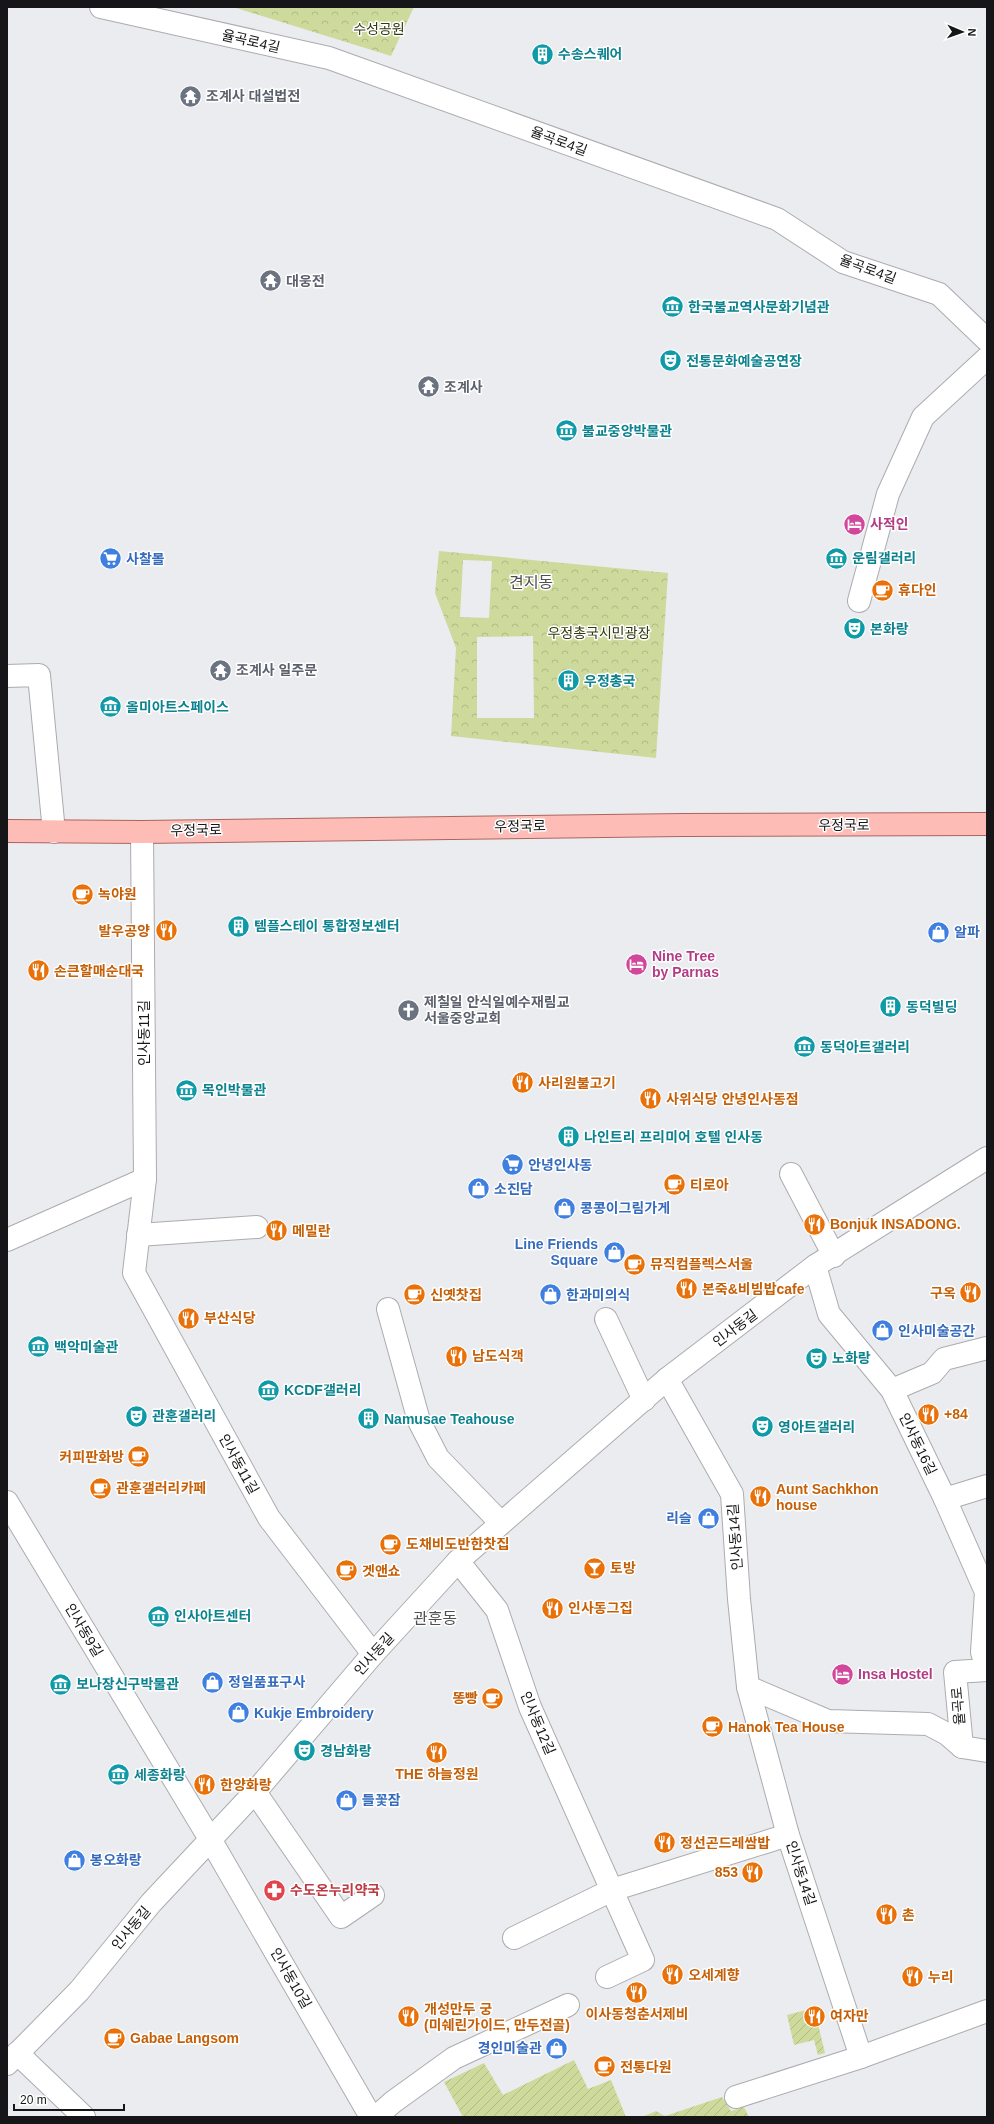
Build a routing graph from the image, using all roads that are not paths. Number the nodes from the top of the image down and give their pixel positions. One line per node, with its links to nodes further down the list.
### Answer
1 (100, 7): 2 (street, 율곡로4길)
2 (987, 340)
3 (987, 358): 4 (street)
4 (859, 601)
5 (7, 676): 8 (street)
6 (987, 824): 9 (main road, 우정국로)
7 (7, 831): 8 (main road, 우정국로)
8 (54, 832): 9 (main road, 우정국로)
9 (142, 832): 12 (street, 인사동11길)
10 (987, 1158): 16 (street, 인사동길)
11 (791, 1174): 16 (street, 인사동16길)
12 (145, 1179): 14 (street, 인사동11길); 15 (street)
13 (257, 1227): 14 (street)
14 (138, 1235): 29 (street, 인사동11길)
15 (7, 1240)
16 (824, 1261): 20 (street, 인사동길); 21 (street, 인사동16길)
17 (388, 1309): 26 (street)
18 (606, 1319): 22 (street)
19 (987, 1348): 21 (street)
20 (667, 1379): 22 (street, 인사동길); 30 (street, 인사동14길)
21 (892, 1390): 24 (street, 인사동16길)
22 (644, 1400): 26 (street, 인사동길)
23 (987, 1486): 24 (street)
24 (945, 1499): 28 (street, 인사동16길)
25 (7, 1502): 35 (street, 인사동9길)
26 (501, 1524): 27 (street, 인사동길)
27 (458, 1561): 29 (street, 인사동길); 36 (street, 인사동12길)
28 (984, 1652): 31 (street, 율곡로)
29 (373, 1654): 33 (street, 인사동길)
30 (748, 1687): 31 (street); 34 (street, 인사동14길)
31 (962, 1747): 32 (street)
32 (987, 1751)
33 (255, 1792): 35 (street, 인사동길); 37 (street)
34 (788, 1835): 36 (street); 42 (street, 인사동14길)
35 (210, 1839): 43 (street, 인사동길); 46 (street, 인사동10길)
36 (612, 1890): 38 (street); 39 (street, 인사동12길)
37 (373, 1895)
38 (514, 1938)
39 (607, 1977)
40 (568, 2005): 47 (street)
41 (987, 2011): 42 (street)
42 (861, 2057): 44 (street)
43 (12, 2059): 45 (street)
44 (736, 2097)
45 (84, 2117)
46 (371, 2117)
47 (376, 2117)

